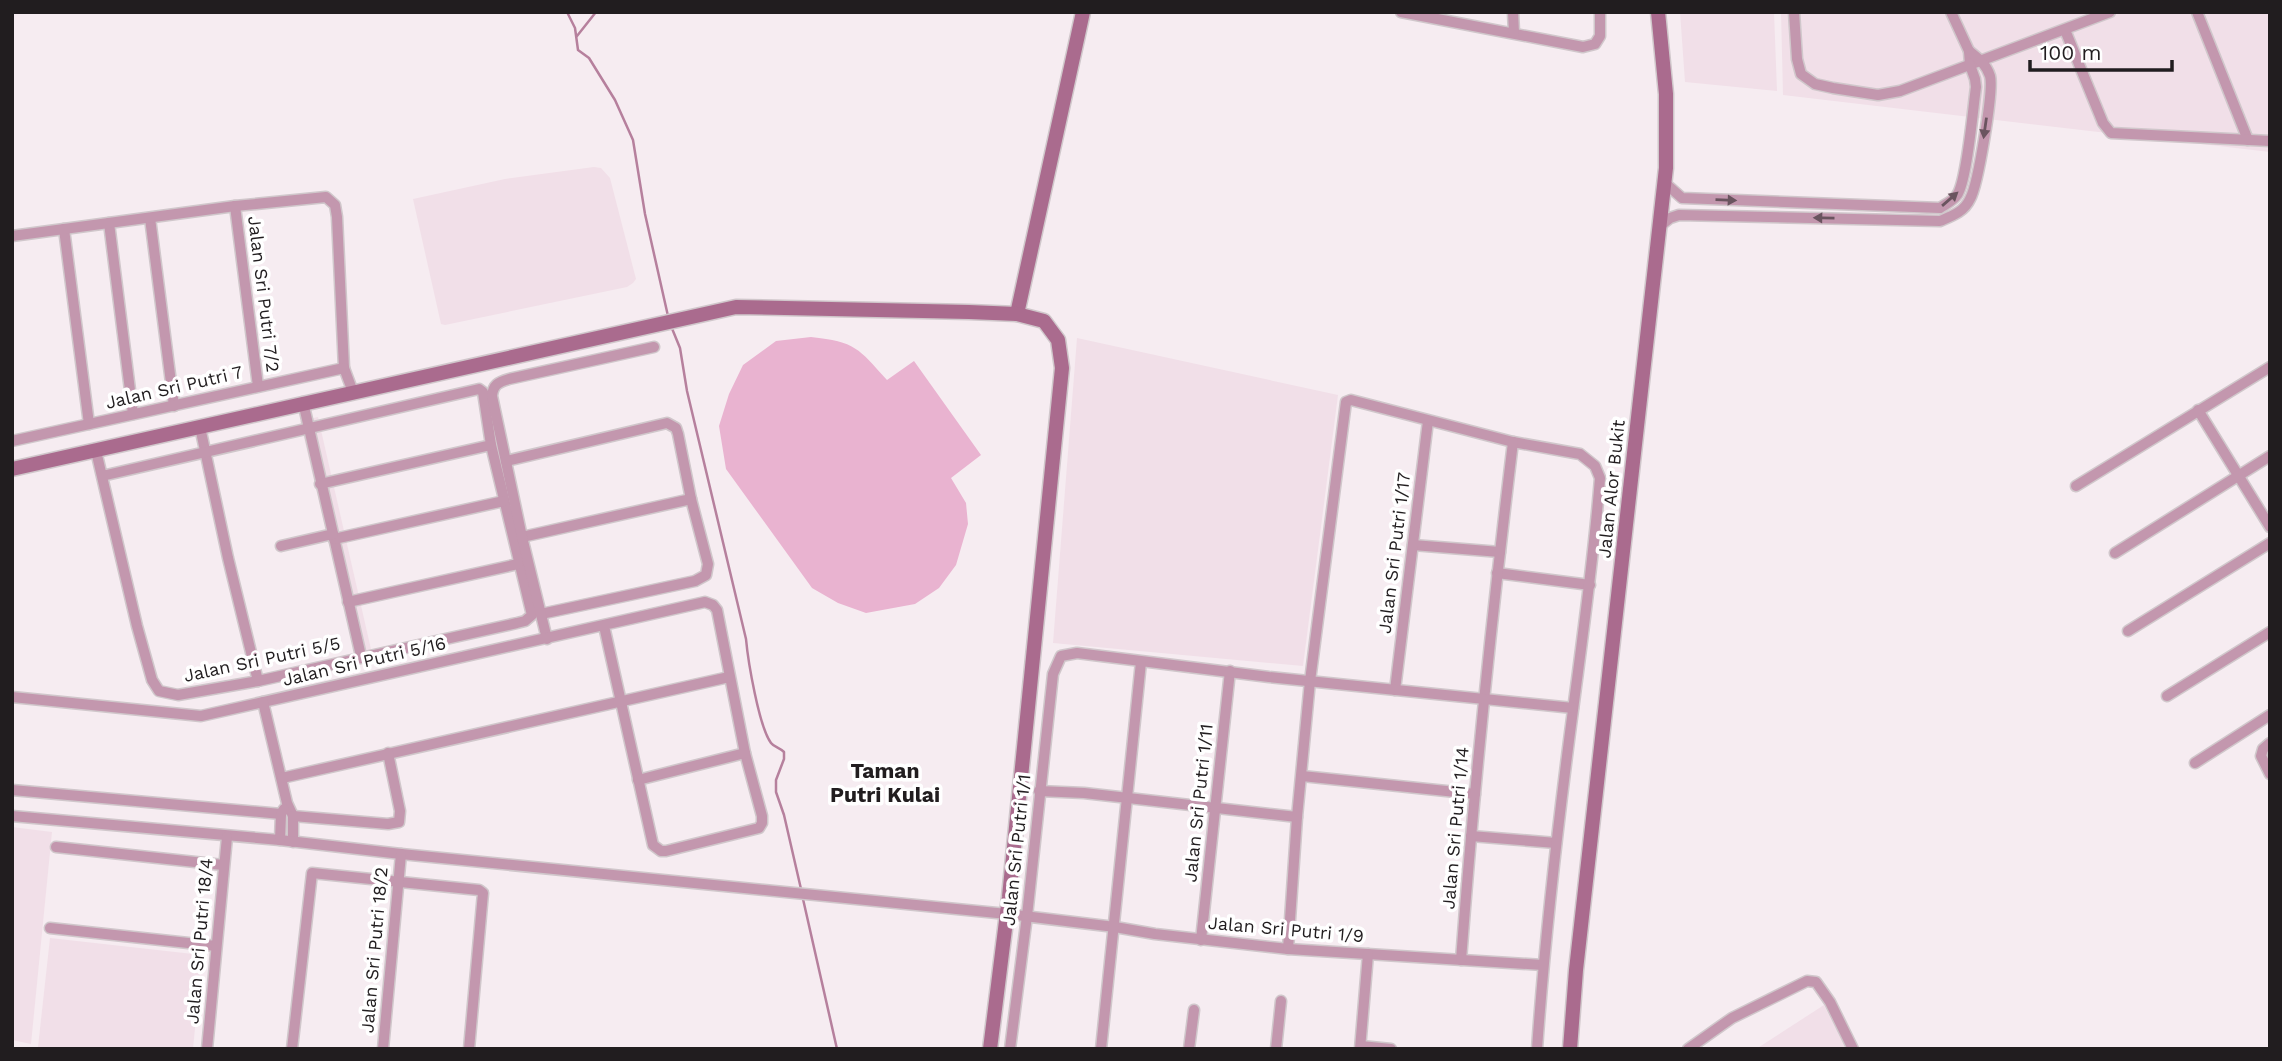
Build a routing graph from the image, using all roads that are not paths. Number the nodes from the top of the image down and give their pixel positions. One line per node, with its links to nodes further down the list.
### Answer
1 (1083, 12): 25 (street)
2 (1401, 12): 10 (street)
3 (1513, 12): 12 (street)
4 (1600, 12): 12 (street)
5 (1658, 12): 18 (street, Jalan Alor Bukit)
6 (1794, 12): 15 (street)
7 (1951, 12): 13 (street)
8 (2110, 12): 11 (street)
9 (2197, 12): 16 (street)
10 (1438, 15): 12 (street)
11 (2065, 30): 14 (street); 16 (street)
12 (1514, 33)
13 (1969, 51): 14 (street); 15 (street)
14 (1983, 62): 15 (street); 22 (street, one-way to 22)
15 (1970, 65): 18 (street, one-way to 15)
16 (2248, 140): 17 (street)
17 (2270, 141)
18 (1665, 183): 22 (street, Jalan Alor Bukit)
19 (235, 206): 20 (street); 28 (street); 29 (street, Jalan Sri Putri 7/2)
20 (150, 218): 21 (street); 32 (street)
21 (109, 222): 23 (street); 34 (street)
22 (1660, 226): 121 (street, Jalan Alor Bukit)
23 (64, 229): 24 (street); 36 (street)
24 (12, 236)
25 (1017, 314): 30 (street); 111 (street)
26 (654, 347): 45 (street)
27 (2270, 367): 33 (street)
28 (344, 368): 29 (street, Jalan Sri Putri 7); 30 (street)
29 (258, 386): 32 (street, Jalan Sri Putri 7)
30 (353, 391): 31 (street)
31 (303, 402): 37 (street); 38 (street)
32 (174, 406): 34 (street, Jalan Sri Putri 7)
33 (2198, 410): 48 (street); 50 (street)
34 (133, 414): 36 (street, Jalan Sri Putri 7)
35 (1428, 421): 40 (street); 57 (street, Jalan Sri Putri 1/17); 75 (street)
36 (89, 424): 39 (street, Jalan Sri Putri 7)
37 (200, 426): 42 (street); 43 (street)
38 (309, 426): 41 (street); 42 (street); 49 (street)
39 (12, 441)
40 (1513, 442): 59 (street, Jalan Sri Putri 1/14); 63 (street)
41 (491, 445): 49 (street); 52 (street)
42 (206, 450): 47 (street); 74 (street)
43 (96, 451): 46 (street); 47 (street, Jalan Sri Putri 5/5)
44 (2270, 456): 48 (street)
45 (506, 461): 51 (street); 55 (street)
46 (12, 469)
47 (102, 476): 74 (street, Jalan Sri Putri 5/5)
48 (2238, 476): 53 (street); 60 (street)
49 (320, 484): 54 (street)
50 (2076, 486)
51 (691, 499): 55 (street); 65 (street, Jalan Sri Putri 5/5)
52 (505, 501): 54 (street); 61 (street)
53 (2270, 527)
54 (333, 537): 58 (street); 64 (street)
55 (522, 537): 65 (street)
56 (2270, 543): 67 (street)
57 (1413, 545): 59 (street); 76 (street, Jalan Sri Putri 1/17)
58 (281, 546)
59 (1500, 552): 62 (street, Jalan Sri Putri 1/14)
60 (2115, 553)
61 (518, 564): 64 (street); 65 (street)
62 (1497, 573): 63 (street); 79 (street, Jalan Sri Putri 1/14)
63 (1590, 585): 82 (street)
64 (348, 602): 70 (street)
65 (536, 615): 69 (street); 70 (street, Jalan Sri Putri 5/5)
66 (604, 625): 69 (street, Jalan Sri Putri 5/16); 73 (street, Jalan Sri Putri 5/16); 80 (street)
67 (2128, 631)
68 (2270, 632): 77 (street)
69 (547, 639): 81 (street, Jalan Sri Putri 5/16)
70 (360, 656): 74 (street, Jalan Sri Putri 5/5)
71 (1141, 662): 72 (street); 93 (street, Jalan Sri Putri 1/1); 95 (street)
72 (1230, 671): 75 (street); 97 (street, Jalan Sri Putri 1/11)
73 (729, 677): 80 (street); 86 (street)
74 (258, 681)
75 (1310, 681): 76 (street); 89 (street)
76 (1395, 690): 79 (street)
77 (2167, 696)
78 (12, 697): 81 (street, Jalan Sri Putri 5/16)
79 (1485, 699): 82 (street); 94 (street, Jalan Sri Putri 1/14)
80 (620, 701): 85 (street); 91 (street)
81 (262, 702): 90 (street)
82 (1573, 708): 106 (street)
83 (2270, 715): 87 (street)
84 (2270, 743): 88 (street)
85 (388, 753): 90 (street); 100 (street)
86 (745, 753): 91 (street); 91 (street)
87 (2195, 762)
88 (2270, 774)
89 (1302, 776): 94 (street); 101 (street)
90 (282, 778): 96 (street)
91 (638, 780)
92 (12, 790): 98 (street)
93 (1039, 791): 95 (street); 112 (street, Jalan Sri Putri 1/1)
94 (1475, 793): 102 (street, Jalan Sri Putri 1/14)
95 (1127, 799): 97 (street); 113 (street)
96 (287, 803): 98 (street); 100 (street)
97 (1214, 809): 101 (street); 115 (street, Jalan Sri Putri 1/11)
98 (281, 814): 104 (street)
99 (12, 816): 103 (street, Jalan Sri Putri 1/9)
100 (293, 816): 105 (street)
101 (1297, 817): 117 (street)
102 (1471, 836): 106 (street); 119 (street, Jalan Sri Putri 1/14)
103 (227, 837): 104 (street, Jalan Sri Putri 1/9); 109 (street, Jalan Sri Putri 18/4)
104 (280, 840): 105 (street, Jalan Sri Putri 1/9)
105 (293, 842): 108 (street, Jalan Sri Putri 1/9)
106 (1556, 843): 120 (street)
107 (56, 847): 109 (street)
108 (401, 855): 110 (street, Jalan Sri Putri 18/2); 111 (street, Jalan Sri Putri 1/9)
109 (223, 865): 116 (street, Jalan Sri Putri 18/4)
110 (398, 881): 126 (street); 127 (street, Jalan Sri Putri 18/2); 128 (street)
111 (1007, 914): 112 (street, Jalan Sri Putri 1/9); 129 (street)
112 (1027, 916): 113 (street, Jalan Sri Putri 1/9); 130 (street, Jalan Sri Putri 1/1)
113 (1115, 927): 115 (street, Jalan Sri Putri 1/9); 131 (street)
114 (50, 928): 116 (street)
115 (1201, 940): 117 (street, Jalan Sri Putri 1/9)
116 (216, 946): 125 (street, Jalan Sri Putri 18/4)
117 (1288, 949): 118 (street, Jalan Sri Putri 1/9)
118 (1368, 954): 119 (street, Jalan Sri Putri 1/9); 124 (street)
119 (1461, 960): 120 (street, Jalan Sri Putri 1/9)
120 (1543, 965): 135 (street)
121 (1576, 970): 136 (street, Jalan Alor Bukit); 137 (street, Jalan Alor Bukit)
122 (1281, 1001): 133 (street)
123 (1194, 1010): 132 (street)
124 (1361, 1048): 134 (street)
125 (207, 1049)
126 (292, 1049)
127 (383, 1049)
128 (469, 1049)
129 (990, 1049)
130 (1010, 1049)
131 (1101, 1049)
132 (1189, 1049)
133 (1276, 1049)
134 (1391, 1049)
135 (1537, 1049)
136 (1561, 1049)
137 (1570, 1049)
138 (1688, 1049): 139 (street)
139 (1853, 1049)

